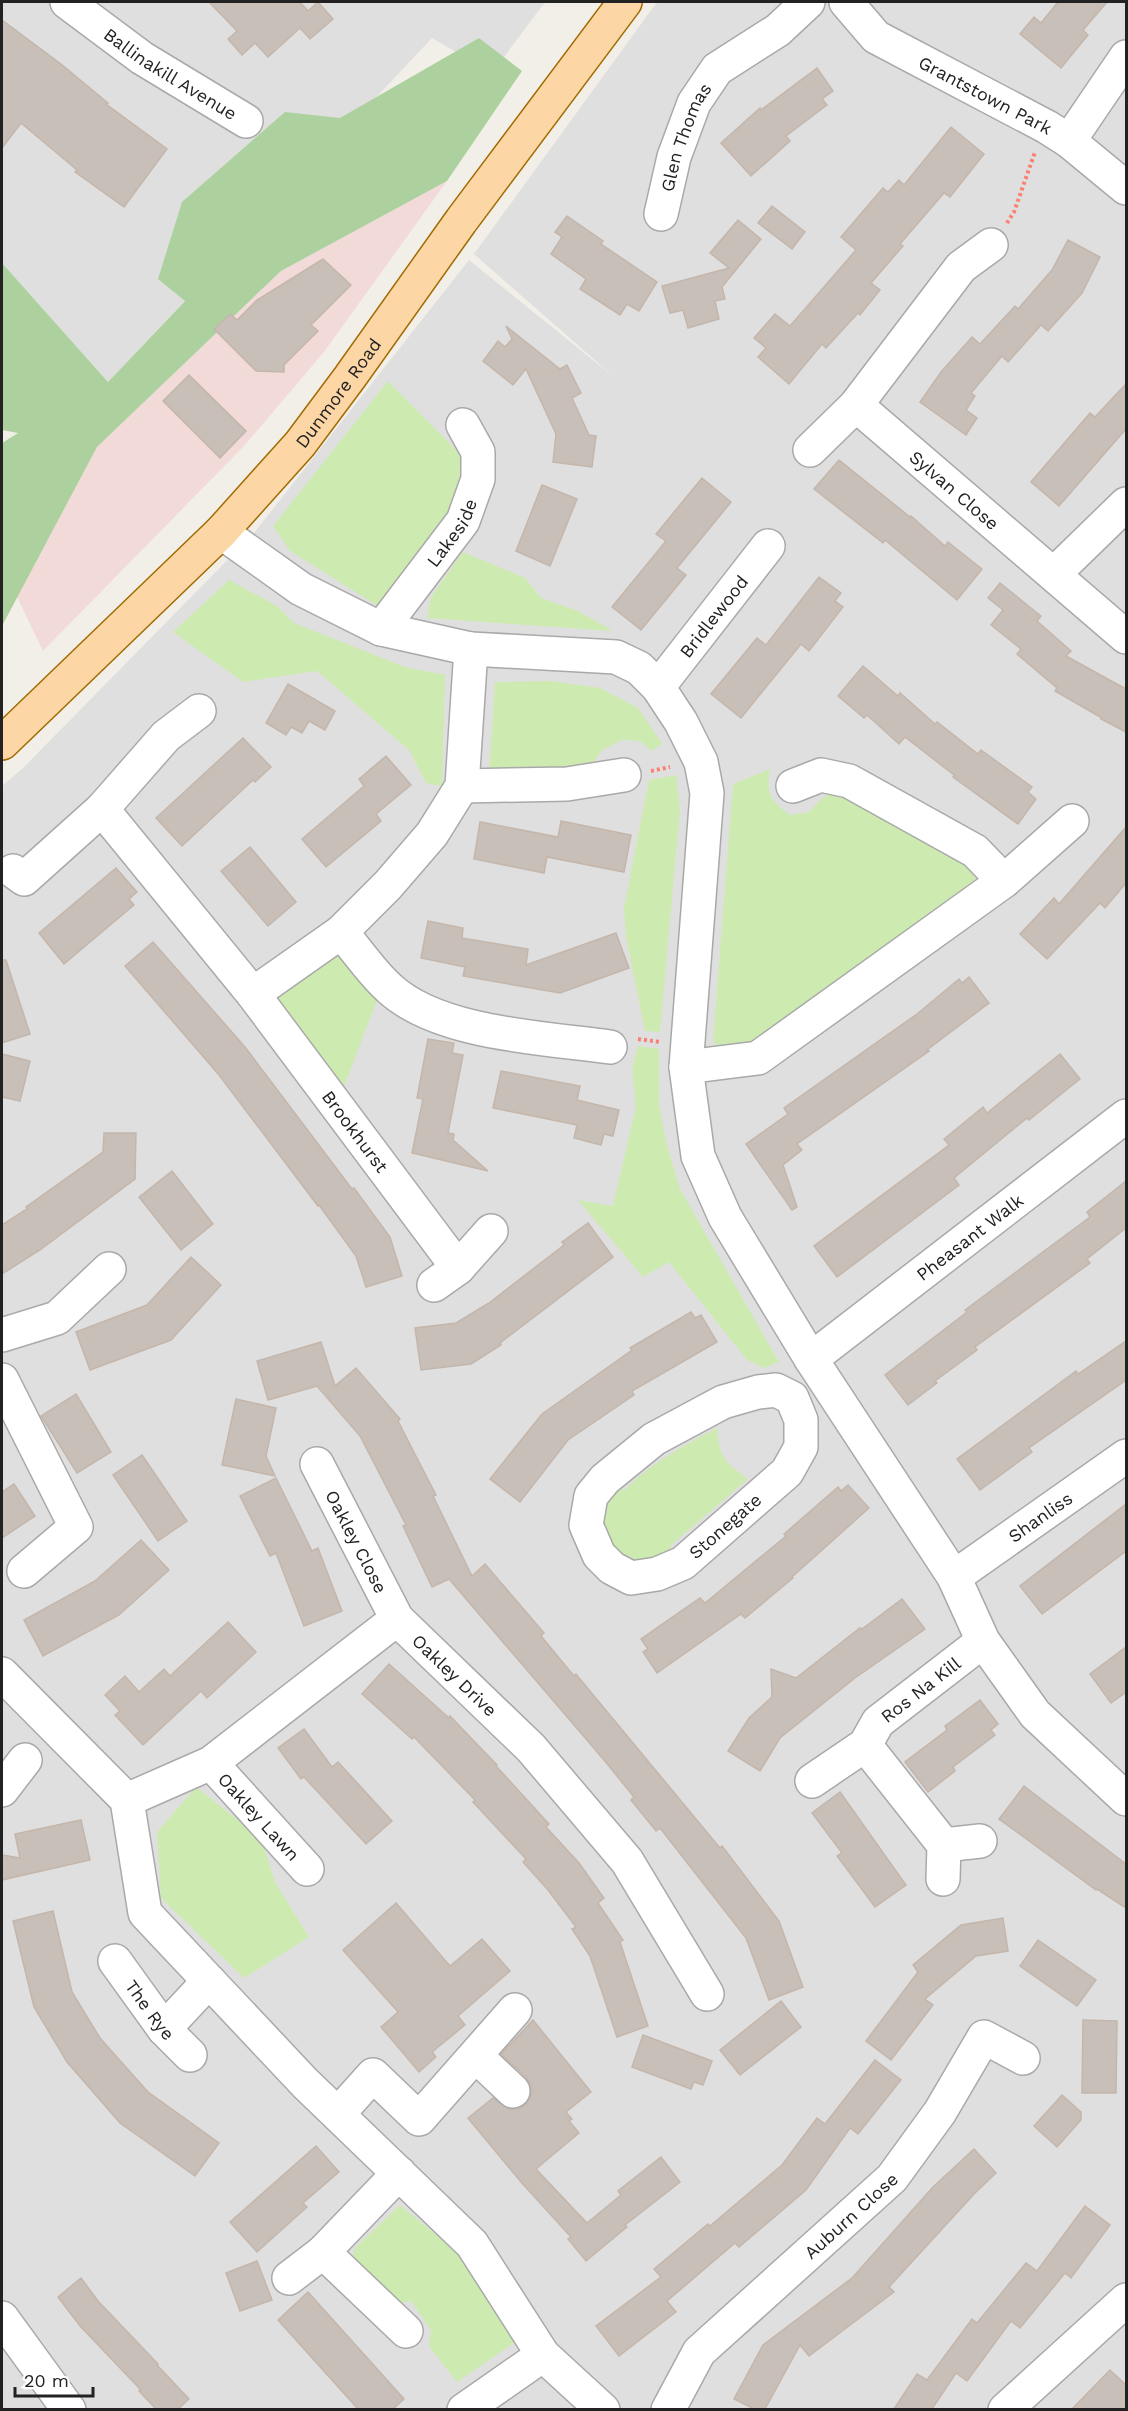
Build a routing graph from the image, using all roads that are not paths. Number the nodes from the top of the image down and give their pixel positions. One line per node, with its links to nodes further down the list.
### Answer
1 (67, 2): 6 (street, Ballinakill Avenue)
2 (625, 2): 15 (main road, Dunmore Road)
3 (808, 2): 9 (street, Glen Thomas)
4 (848, 2): 7 (street, Grantstown Park)
5 (1126, 57): 7 (street)
6 (246, 121)
7 (1058, 134): 8 (street, Grantstown Park)
8 (1126, 189)
9 (661, 214)
10 (991, 245): 11 (street)
11 (856, 405): 13 (street); 17 (street, Sylvan Close)
12 (464, 424): 18 (street, Lakeside)
13 (810, 450)
14 (1126, 504): 17 (street)
15 (220, 532): 18 (street); 23 (main road, Dunmore Road)
16 (768, 546): 21 (street, Bridlewood)
17 (1055, 573): 19 (street, Sylvan Close)
18 (381, 629): 20 (street)
19 (1126, 637)
20 (471, 649): 21 (street); 25 (street)
21 (658, 687): 34 (street)
22 (199, 711): 27 (street)
23 (2, 743)
24 (624, 776): 25 (street)
25 (462, 786): 31 (street)
26 (793, 786): 30 (street)
27 (102, 809): 29 (street); 32 (street, Brookhurst)
28 (1072, 821): 30 (street)
29 (12, 871)
30 (1004, 881): 34 (street)
31 (341, 932): 32 (street); 33 (street)
32 (253, 994): 36 (street, Brookhurst)
33 (610, 1047)
34 (686, 1067): 39 (street)
35 (1126, 1116): 39 (street, Pheasant Walk)
36 (491, 1231)
37 (109, 1269): 38 (street)
38 (2, 1335)
39 (817, 1368): 41 (street); 45 (street)
40 (2, 1380): 44 (street)
41 (792, 1398): 41 (street, Stonegate)
42 (1126, 1455): 45 (street, Shanliss)
43 (317, 1464): 46 (street, Oakley Close)
44 (24, 1571)
45 (954, 1577): 47 (street)
46 (397, 1619): 51 (street, Oakley Drive); 62 (street, Oakley Drive)
47 (983, 1641): 49 (street, Ros Na Kill); 54 (street)
48 (5, 1685): 55 (street)
49 (865, 1745): 52 (street, Ros Na Kill); 57 (street)
50 (25, 1760): 53 (street)
51 (211, 1763): 55 (street, Oakley Drive); 58 (street, Oakley Lawn)
52 (812, 1781)
53 (2, 1790)
54 (1123, 1791)
55 (127, 1800): 61 (street)
56 (980, 1841): 57 (street)
57 (944, 1845): 59 (street)
58 (307, 1869)
59 (943, 1879)
60 (115, 1962): 64 (street, The Rye)
61 (209, 1981): 64 (street); 69 (street)
62 (707, 1994)
63 (515, 2010): 66 (street)
64 (165, 2029): 65 (street, The Rye)
65 (190, 2055)
66 (476, 2056): 68 (street); 69 (street)
67 (1023, 2058): 80 (street, Auburn Close)
68 (513, 2091)
69 (338, 2114): 70 (street)
70 (399, 2173): 71 (street); 76 (street)
71 (323, 2252): 72 (street); 75 (street)
72 (288, 2278)
73 (1126, 2300): 81 (street)
74 (2, 2318): 77 (street)
75 (406, 2331)
76 (543, 2355): 78 (street); 79 (street)
77 (69, 2409)
78 (464, 2409)
79 (603, 2409)
80 (668, 2409)
81 (1005, 2409)

